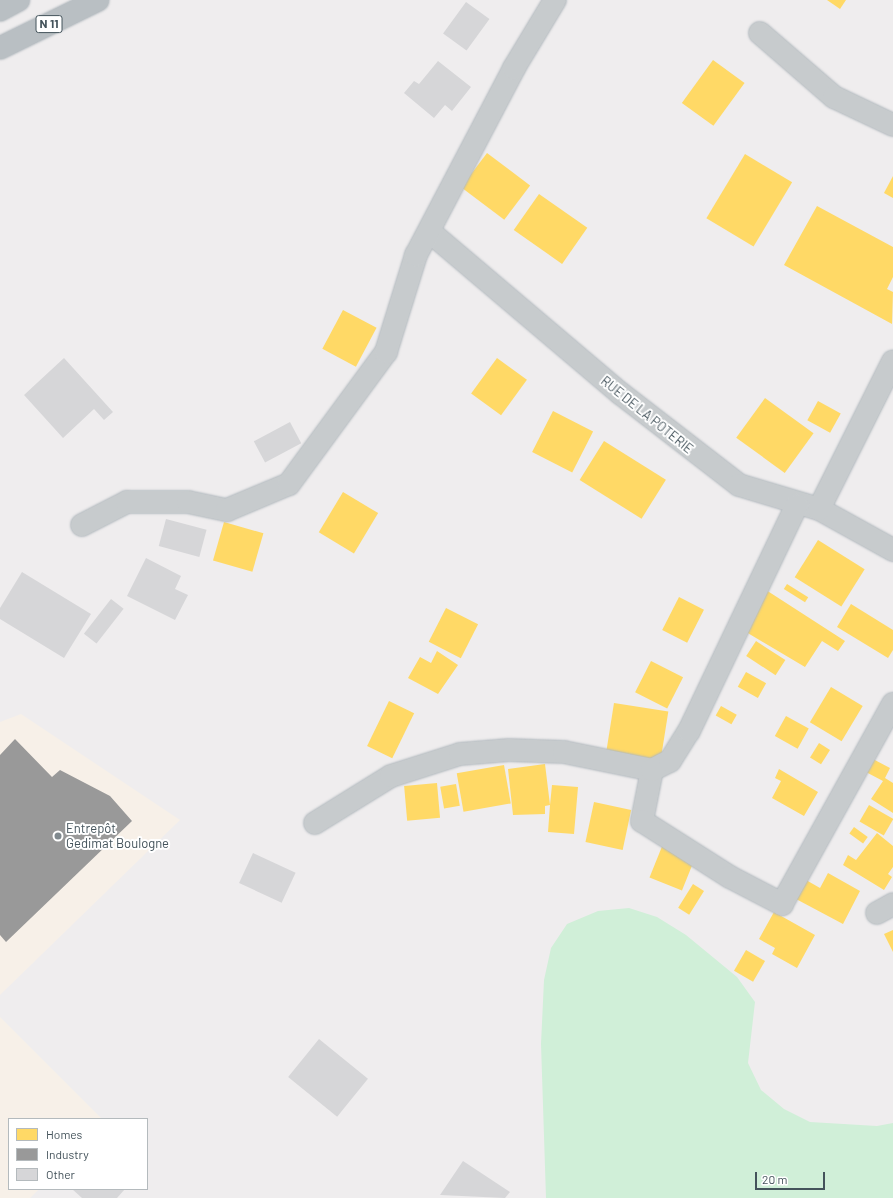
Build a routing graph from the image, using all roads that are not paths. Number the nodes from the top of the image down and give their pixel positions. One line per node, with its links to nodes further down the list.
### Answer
1 (19, 0): 4 (highway)
2 (98, 0): 6 (highway, N 11)
3 (555, 0): 8 (street)
4 (0, 10)
5 (760, 33): 7 (street)
6 (0, 48)
7 (893, 125)
8 (430, 232): 10 (street, RUE DE LA POTERIE); 12 (street)
9 (893, 361): 11 (street)
10 (797, 505): 11 (street, RUE DE LA POTERIE); 15 (street)
11 (819, 509): 13 (street, RUE DE LA POTERIE)
12 (82, 525)
13 (893, 550)
14 (893, 704): 15 (street)
15 (652, 770): 16 (street)
16 (315, 823)

